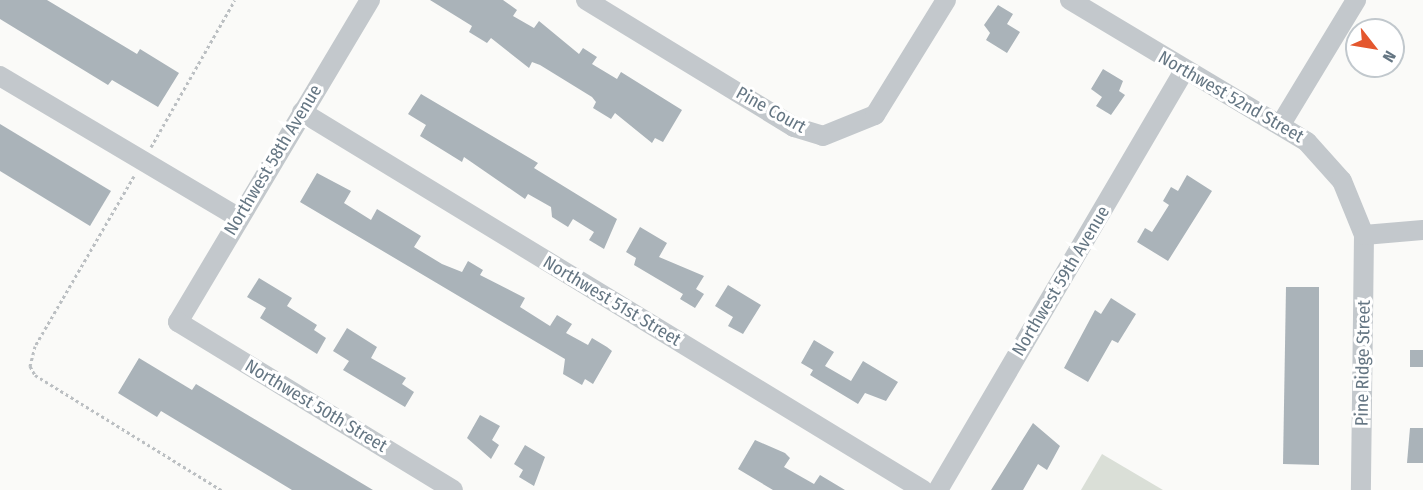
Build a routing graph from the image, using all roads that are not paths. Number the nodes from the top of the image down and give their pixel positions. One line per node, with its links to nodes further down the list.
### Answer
1 (370, 0): 8 (street, Northwest 58th Avenue)
2 (586, 0): 3 (street, Pine Court)
3 (946, 0)
4 (1070, 0): 6 (street, Northwest 52nd Street)
5 (1356, 0): 9 (street)
6 (1184, 71): 9 (street, Northwest 52nd Street); 16 (street, Northwest 59th Avenue)
7 (0, 76): 10 (street)
8 (302, 112): 10 (street, Northwest 58th Avenue); 15 (street, Northwest 51st Street)
9 (1281, 124): 12 (street, Northwest 52nd Street)
10 (239, 218): 13 (street, Northwest 58th Avenue)
11 (1423, 230): 12 (street)
12 (1364, 235): 17 (street, Pine Ridge Street)
13 (178, 321): 14 (street, Northwest 50th Street)
14 (453, 490)
15 (923, 490)
16 (938, 490)
17 (1361, 490)

